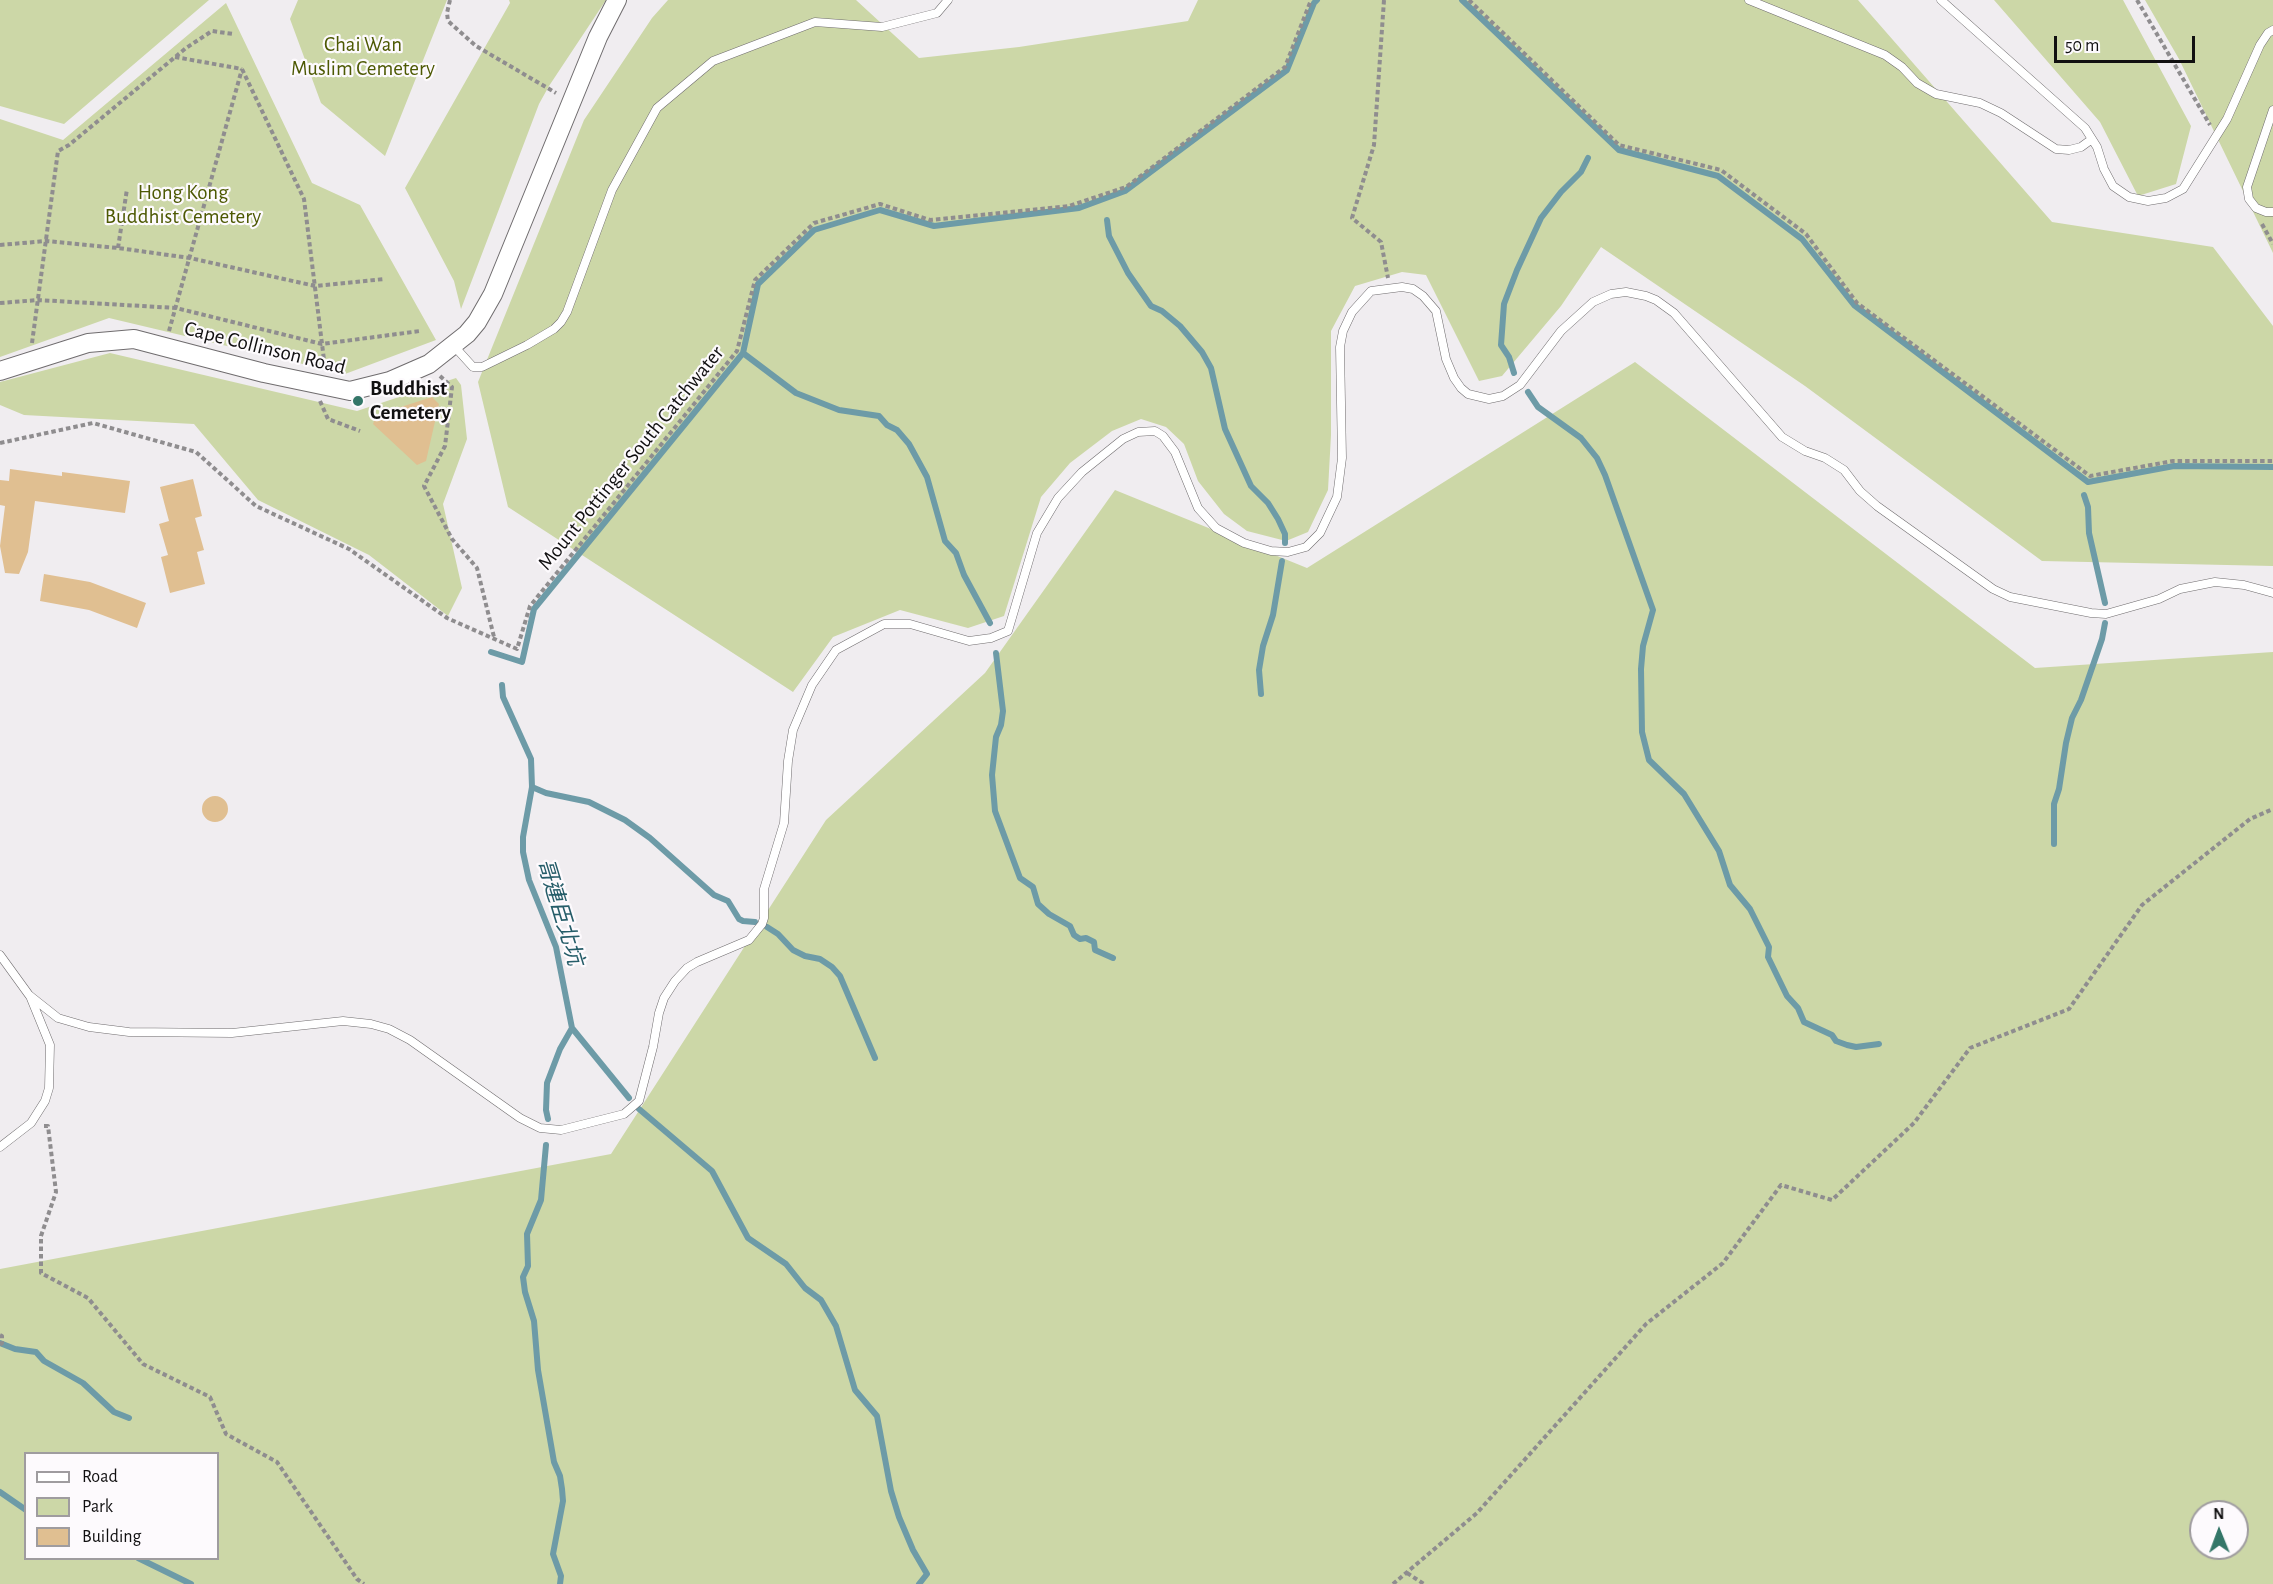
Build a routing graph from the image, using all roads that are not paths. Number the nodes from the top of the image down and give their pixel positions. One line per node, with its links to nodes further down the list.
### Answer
1 (616, 0): 9 (street, Cape Collinson Road)
2 (948, 0): 9 (lane)
3 (1749, 0): 7 (lane)
4 (1941, 0): 7 (lane)
5 (2273, 30): 7 (lane)
6 (2273, 110): 8 (lane)
7 (2092, 139)
8 (2273, 212)
9 (454, 346): 10 (street, Cape Collinson Road)
10 (0, 371)
11 (2273, 594): 13 (lane)
12 (0, 955): 13 (lane)
13 (29, 995): 14 (lane)
14 (0, 1147)

